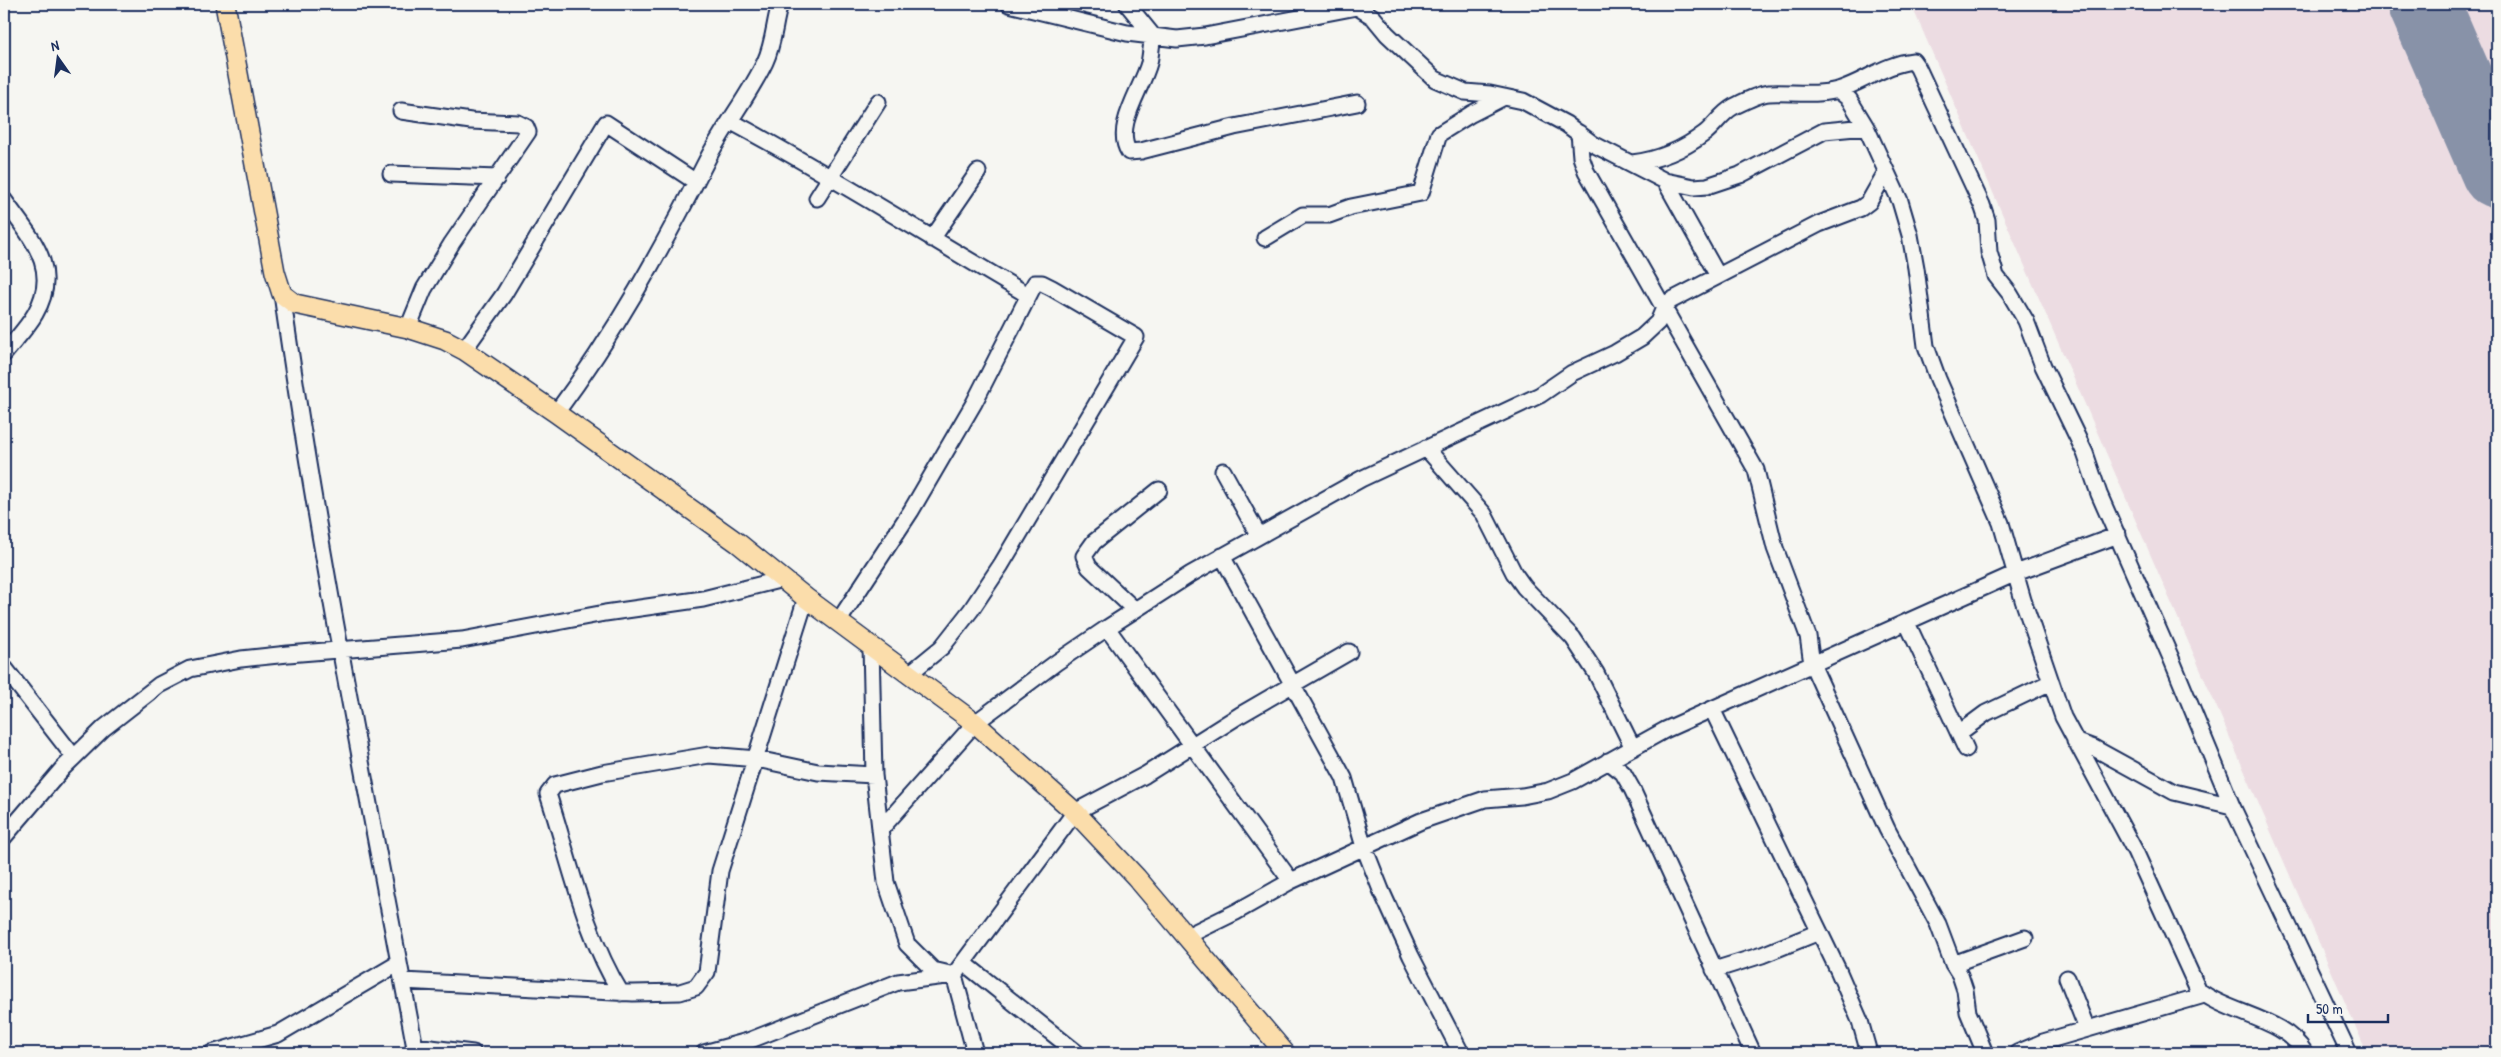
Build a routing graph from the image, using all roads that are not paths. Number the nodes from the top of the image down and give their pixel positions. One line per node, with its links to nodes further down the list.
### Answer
1 (225, 4): 28 (main road)
2 (774, 4): 12 (street)
3 (1009, 4): 6 (street)
4 (1128, 4): 6 (street)
5 (1344, 6): 6 (street); 8 (street)
6 (1153, 36): 10 (street)
7 (1838, 90): 13 (street); 15 (street); 38 (street)
8 (1504, 97): 14 (street); 25 (street)
9 (878, 102): 19 (street)
10 (1358, 103)
11 (401, 111): 20 (street)
12 (730, 122): 19 (street); 22 (street)
13 (1866, 127): 17 (street); 21 (street)
14 (1579, 134): 15 (street); 30 (street)
15 (1632, 163): 21 (street)
16 (978, 172): 26 (street)
17 (1886, 172): 27 (street); 41 (street)
18 (391, 174): 20 (street)
19 (831, 175): 23 (street); 26 (street)
20 (497, 178): 31 (street)
21 (1665, 180): 27 (street)
22 (696, 182): 32 (street); 34 (street)
23 (817, 198)
24 (4, 200): 33 (street)
25 (1265, 238)
26 (932, 239): 29 (street)
27 (1718, 276): 30 (street)
28 (282, 294): 31 (main road); 49 (street)
29 (1028, 295): 45 (street); 53 (street)
30 (1664, 308): 35 (street); 51 (street)
31 (408, 328): 32 (main road)
32 (464, 350): 34 (main road)
33 (4, 354)
34 (556, 413): 42 (main road)
35 (1426, 448): 39 (street); 61 (street)
36 (1223, 471): 39 (street)
37 (1159, 490): 44 (street)
38 (2118, 535): 41 (street); 67 (street)
39 (1259, 536): 40 (street)
40 (1222, 556): 44 (street); 55 (street)
41 (2016, 573): 46 (street); 54 (street)
42 (783, 579): 43 (main road); 49 (street)
43 (806, 598): 45 (main road); 64 (street)
44 (1135, 610): 47 (street)
45 (838, 622): 48 (main road)
46 (1907, 623): 51 (street); 58 (street)
47 (1107, 628): 57 (street); 60 (street)
48 (871, 645): 53 (main road); 66 (street)
49 (339, 649): 63 (street); 76 (street)
50 (1349, 652): 55 (street)
51 (1812, 664): 56 (street); 78 (street)
52 (4, 667): 63 (street)
53 (909, 674): 57 (main road)
54 (2051, 682): 58 (street); 59 (street)
55 (1291, 685): 60 (street); 71 (street)
56 (1712, 710): 61 (street); 73 (street)
57 (975, 723): 68 (main road); 69 (street)
58 (1959, 732): 62 (street)
59 (2075, 741): 67 (street); 83 (street)
60 (1192, 746): 68 (street); 72 (street)
61 (1633, 748): 65 (street)
62 (1966, 749)
63 (74, 757): 70 (street)
64 (757, 759): 66 (street); 84 (street); 84 (street)
65 (1608, 761): 71 (street); 79 (street)
66 (874, 775): 69 (street)
67 (2232, 806): 99 (street)
68 (1075, 812): 74 (main road); 77 (street)
69 (880, 830): 80 (street)
70 (4, 837)
71 (1364, 847): 72 (street); 93 (street)
72 (1291, 881): 74 (street)
73 (1819, 932): 79 (street); 95 (street)
74 (1185, 937): 92 (main road)
75 (2025, 938): 78 (street)
76 (399, 963): 82 (street); 87 (street)
77 (964, 963): 80 (street); 91 (street)
78 (1953, 964): 96 (street)
79 (1714, 970): 94 (street)
80 (954, 975): 89 (street); 90 (street)
81 (2067, 978): 85 (street)
82 (403, 982): 84 (street); 86 (street)
83 (2197, 989): 85 (street); 98 (street)
84 (621, 993)
85 (2087, 1028): 97 (street)
86 (415, 1050): 88 (street)
87 (212, 1053)
88 (473, 1053)
89 (704, 1053)
90 (976, 1053)
91 (1077, 1053)
92 (1285, 1053)
93 (1460, 1053)
94 (1753, 1053)
95 (1869, 1053)
96 (1985, 1053)
97 (2017, 1053)
98 (2305, 1053)
99 (2349, 1053)

